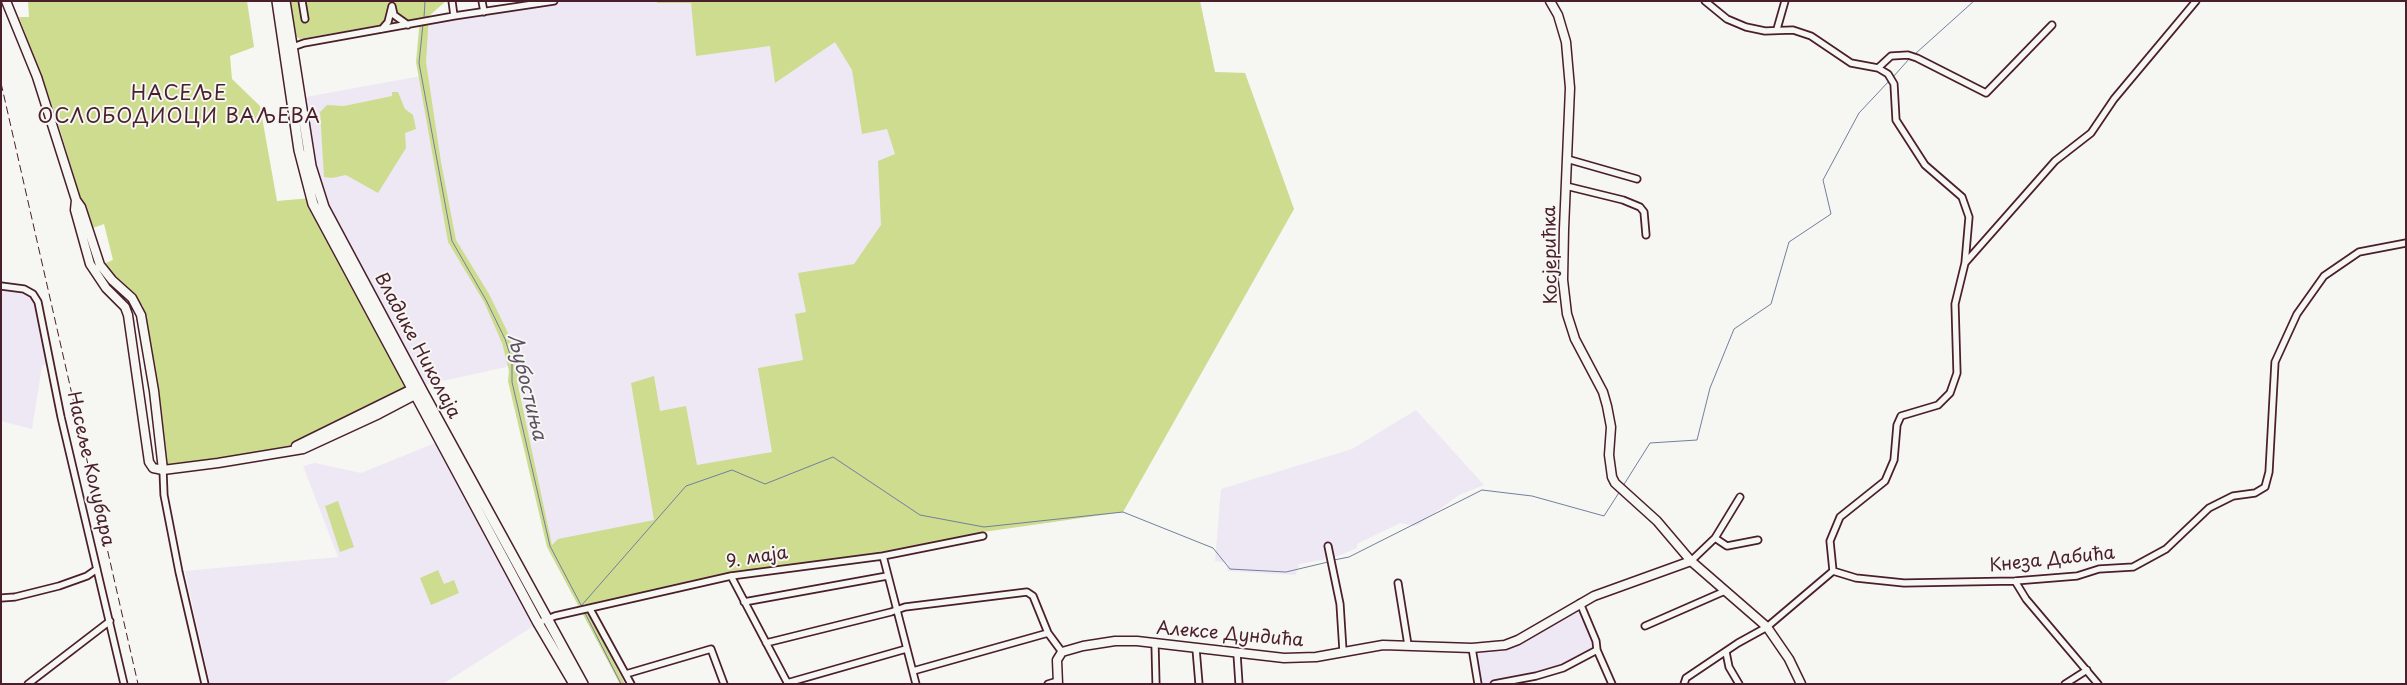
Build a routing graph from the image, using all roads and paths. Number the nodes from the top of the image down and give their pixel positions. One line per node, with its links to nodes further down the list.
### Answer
1 (6, 1): 26 (street)
2 (277, 1): 21 (main road, Владике Николаја)
3 (285, 1): 21 (main road, Владике Николаја)
4 (302, 1): 16 (street)
5 (452, 1): 15 (street)
6 (482, 1): 14 (street)
7 (554, 1): 13 (street)
8 (1550, 1): 23 (street, Косјерићка)
9 (1705, 1): 20 (street)
10 (1785, 1): 20 (street)
11 (2196, 1): 29 (street)
12 (391, 3): 17 (street); 19 (street)
13 (527, 3): 14 (street)
14 (484, 12): 15 (street)
15 (454, 16): 17 (street)
16 (305, 19)
17 (408, 25): 19 (street)
18 (2052, 25): 22 (street)
19 (382, 29): 21 (street)
20 (1777, 29): 22 (street)
21 (288, 45): 33 (main road, Владике Николаја)
22 (1878, 68): 29 (street)
23 (1567, 159): 24 (street); 25 (street, Косјерићка)
24 (1637, 180)
25 (1566, 186): 27 (street); 43 (street, Косјерићка)
26 (76, 200): 31 (street); 32 (street)
27 (1646, 235)
28 (2406, 243): 48 (street, Кнеза Дабића)
29 (1965, 263): 45 (street)
30 (1, 286): 44 (street, Насеље Колубара)
31 (142, 320): 32 (street); 34 (street)
32 (130, 321): 35 (street)
33 (417, 390): 36 (street); 56 (main road, Владике Николаја); 58 (main road, Владике Николаја)
34 (156, 412): 35 (street); 36 (street)
35 (144, 413): 36 (street)
36 (163, 470): 81 (street)
37 (1740, 497): 39 (street)
38 (983, 536): 42 (street, 9. маја)
39 (1715, 538): 40 (street); 43 (street)
40 (1758, 540)
41 (1328, 546): 69 (street)
42 (882, 556): 46 (street, 9. маја); 47 (street)
43 (1691, 561): 50 (street, Косјерићка); 53 (street, Алексе Дундића)
44 (97, 569): 51 (street); 57 (street, Насеље Колубара)
45 (1832, 571): 48 (street, Кнеза Дабића); 60 (street)
46 (731, 576): 52 (street); 54 (street, 9. маја)
47 (888, 576): 52 (street); 55 (street)
48 (2015, 581): 73 (street)
49 (1398, 584): 64 (street)
50 (1725, 591): 59 (street); 60 (street, Косјерићка)
51 (1, 598)
52 (744, 602): 62 (street)
53 (1580, 603): 65 (street, Алексе Дундића); 68 (street)
54 (590, 608): 56 (street, 9. маја); 75 (street)
55 (896, 611): 61 (street); 62 (street); 66 (street)
56 (548, 618): 58 (street, 9. маја); 83 (main road, Владике Николаја)
57 (110, 621): 79 (street); 80 (street, Насеље Колубара)
58 (538, 622): 82 (main road, Владике Николаја)
59 (1645, 626)
60 (1767, 627): 71 (street); 96 (street, Косјерићка)
61 (1048, 633): 70 (street); 74 (street)
62 (766, 642): 78 (street)
63 (1155, 644): 67 (street, Алексе Дундића); 70 (street, Алексе Дундића); 88 (street)
64 (1408, 645): 65 (street, Алексе Дундића); 69 (street, Алексе Дундића)
65 (1472, 648): 91 (street)
66 (906, 649): 74 (street); 78 (street)
67 (1196, 649): 72 (street, Алексе Дундића); 89 (street)
68 (1597, 650): 92 (street); 93 (street)
69 (1343, 651): 72 (street, Алексе Дундића)
70 (1062, 652): 77 (street)
71 (1726, 652): 94 (street); 95 (street)
72 (1237, 654): 90 (street)
73 (2087, 670): 97 (street); 98 (street)
74 (912, 671): 86 (street)
75 (626, 674): 76 (street); 84 (street)
76 (724, 682): 85 (street)
77 (1058, 682): 87 (street)
78 (788, 683)
79 (28, 684)
80 (124, 684)
81 (204, 684)
82 (574, 684)
83 (584, 684)
84 (631, 684)
85 (716, 684)
86 (916, 684)
87 (1048, 684)
88 (1156, 684)
89 (1199, 684)
90 (1239, 684)
91 (1478, 684)
92 (1494, 684)
93 (1612, 684)
94 (1684, 684)
95 (1738, 684)
96 (1802, 684)
97 (2065, 684)
98 (2098, 684)

